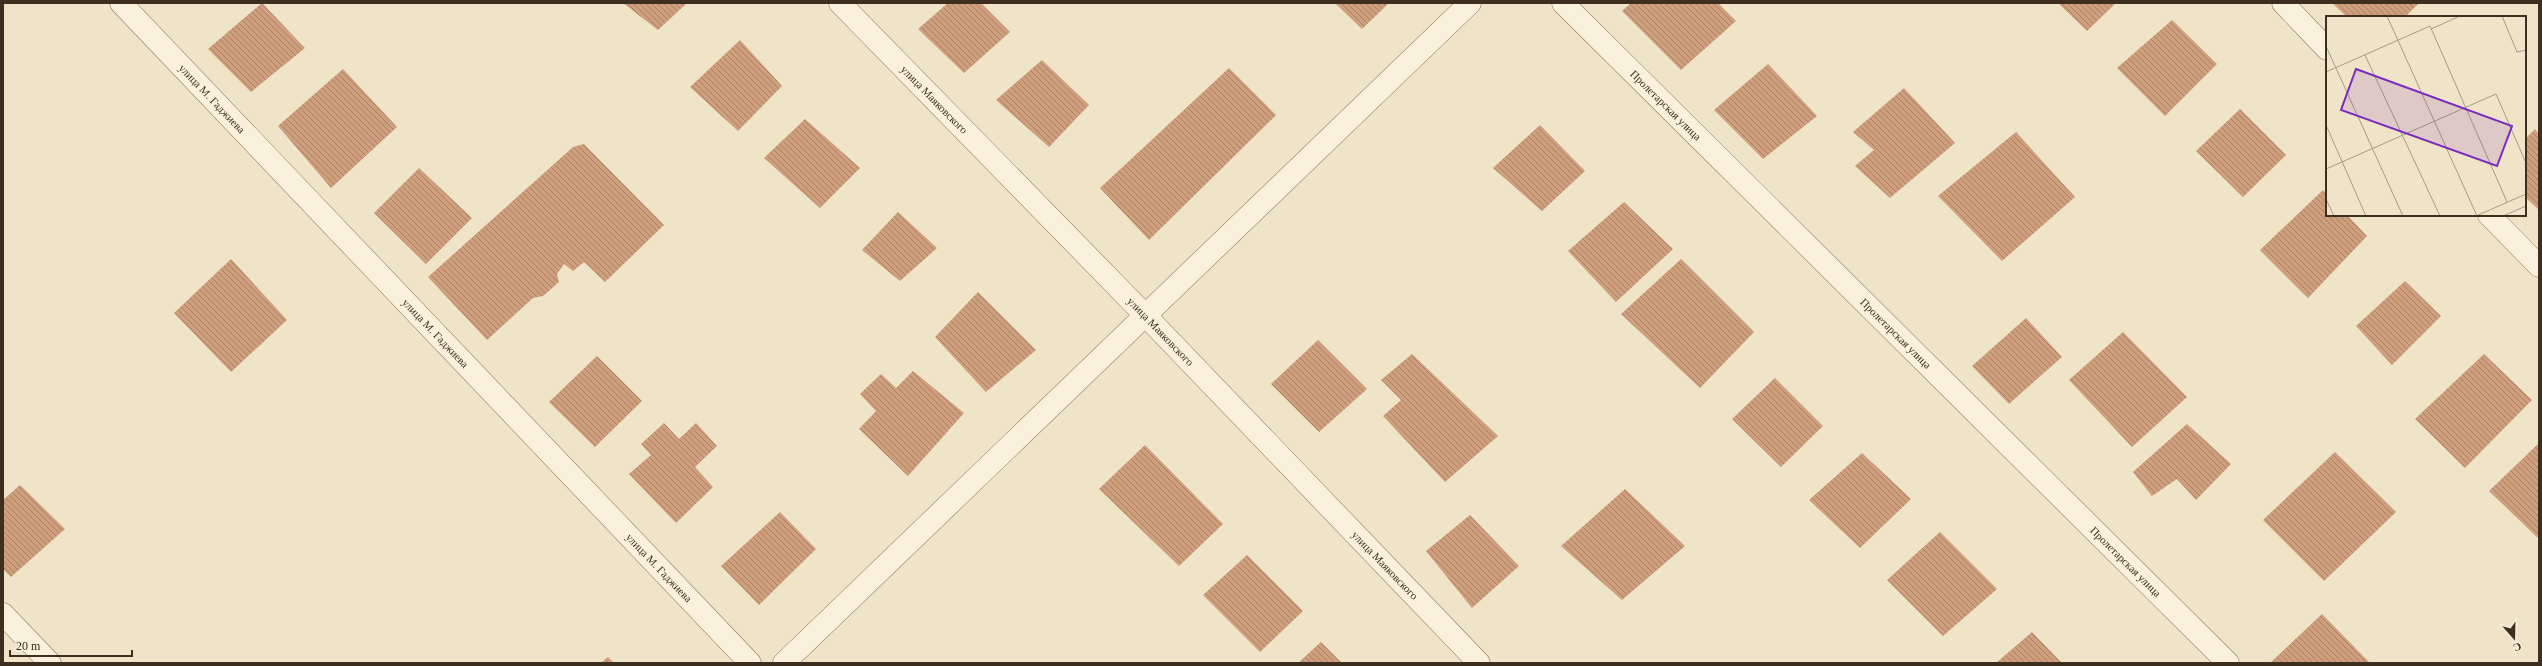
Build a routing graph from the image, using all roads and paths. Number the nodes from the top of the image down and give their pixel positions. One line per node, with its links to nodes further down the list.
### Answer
1 (121, 3): 12 (street, улица М. Гаджиева)
2 (840, 3): 9 (street, улица Маяковского)
3 (1470, 3): 9 (street)
4 (1563, 3): 15 (street, Пролетарская улица)
5 (2283, 3): 6 (street)
6 (2326, 48)
7 (2490, 216): 8 (street)
8 (2539, 266)
9 (1145, 316): 13 (street); 14 (street, улица Маяковского)
10 (3, 614): 11 (street)
11 (50, 663)
12 (750, 663)
13 (784, 663)
14 (1479, 663)
15 (2228, 663)

